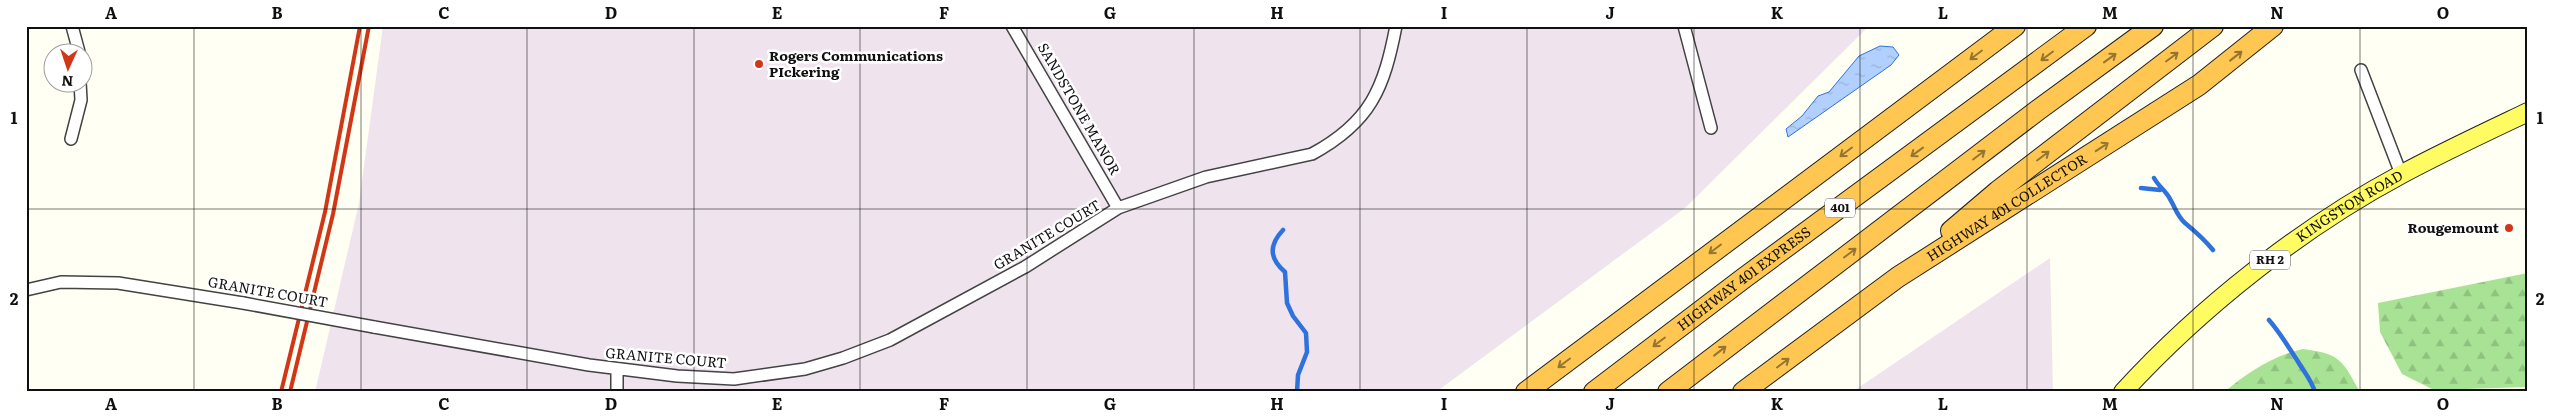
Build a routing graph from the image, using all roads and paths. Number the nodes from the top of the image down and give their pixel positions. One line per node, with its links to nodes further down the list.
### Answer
1 (72, 26): 10 (street)
2 (1012, 26): 17 (street, SANDSTONE MANOR)
3 (1396, 26): 17 (street, GRANITE COURT)
4 (1684, 26): 14 (street)
5 (2015, 26): 22 (highway, one-way to 22)
6 (2086, 26): 23 (highway, HIGHWAY 401 EXPRESS / 401, one-way to 23)
7 (2153, 26): 24 (highway, one-way to 7)
8 (2213, 26): 18 (highway, one-way to 8)
9 (2273, 26): 18 (highway, HIGHWAY 401 COLLECTOR, one-way to 9)
10 (76, 42)
11 (2361, 70): 16 (street)
12 (81, 92): 15 (street)
13 (2528, 112): 16 (main road, KINGSTON ROAD / RH 2)
14 (1711, 128)
15 (71, 139)
16 (2401, 174): 26 (main road, KINGSTON ROAD / RH 2)
17 (1118, 208): 20 (street, GRANITE COURT)
18 (1898, 277): 25 (highway, HIGHWAY 401 COLLECTOR, one-way to 18)
19 (26, 290): 20 (street, GRANITE COURT, bridge)
20 (618, 369): 21 (street)
21 (617, 392)
22 (1526, 392)
23 (1594, 392)
24 (1668, 392)
25 (1743, 392)
26 (2123, 392)

